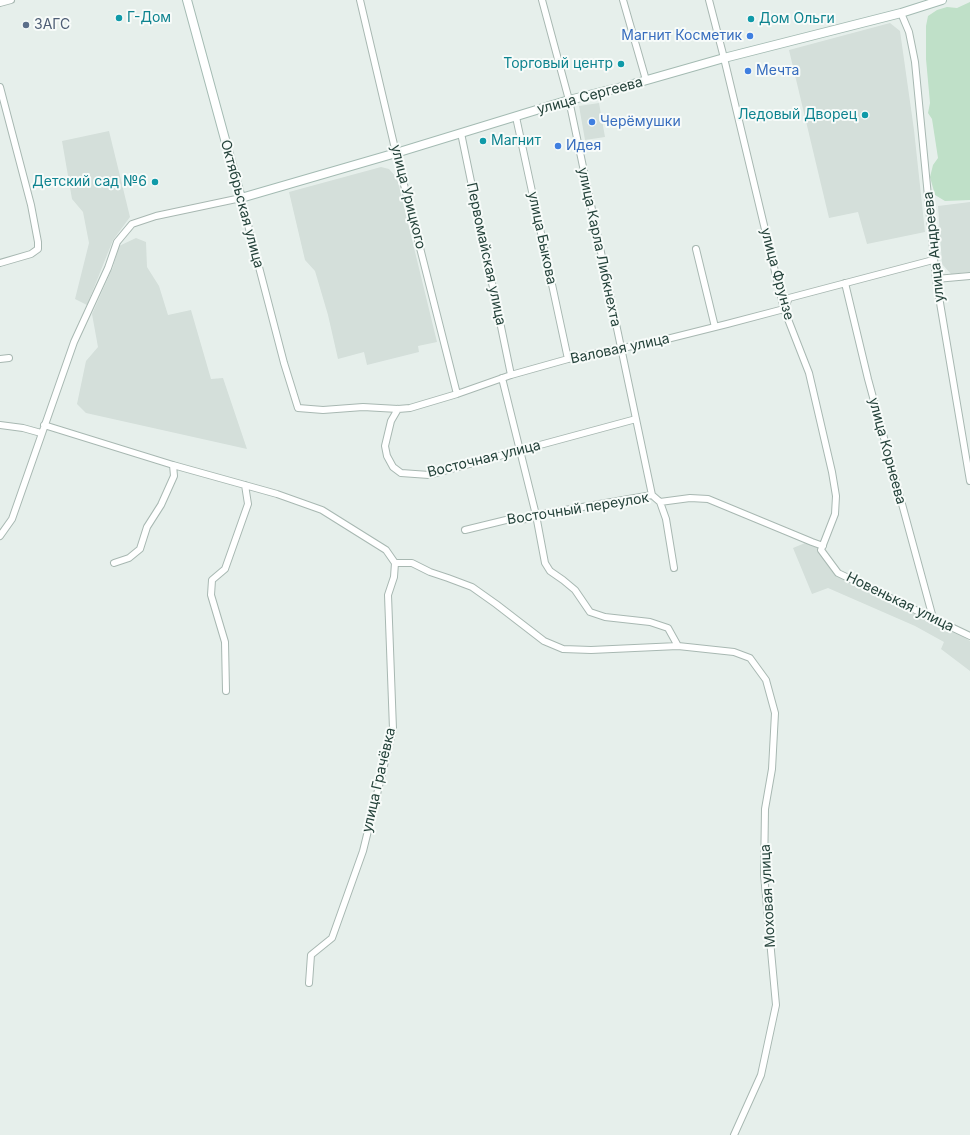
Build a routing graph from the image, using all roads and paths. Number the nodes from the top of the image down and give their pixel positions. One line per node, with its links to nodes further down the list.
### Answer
1 (11, 0): 8 (street)
2 (187, 0): 17 (main road, Октябрьская улица)
3 (360, 0): 16 (street, улица Урицкого)
4 (542, 0): 13 (street, улица Карла Либкнехта)
5 (623, 0): 11 (street)
6 (709, 0): 10 (street, улица Фрунзе)
7 (942, 0): 9 (main road, улица Сергеева)
8 (0, 3)
9 (901, 13): 10 (main road, улица Сергеева); 19 (street, улица Андреева)
10 (724, 58): 11 (main road, улица Сергеева); 24 (street, улица Фрунзе)
11 (646, 80): 13 (main road, улица Сергеева)
12 (0, 87): 20 (street)
13 (569, 100): 14 (main road, улица Сергеева); 26 (street, улица Карла Либкнехта)
14 (516, 117): 15 (main road, улица Сергеева); 29 (street, улица Быкова)
15 (460, 133): 16 (main road, улица Сергеева); 30 (street, Первомайская улица)
16 (396, 153): 17 (main road, улица Сергеева); 32 (street, улица Урицкого)
17 (240, 198): 33 (street, Октябрьская улица); 37 (street)
18 (696, 248): 25 (street)
19 (934, 260): 22 (street, улица Андреева); 23 (street)
20 (0, 263)
21 (970, 276): 22 (street)
22 (936, 279): 41 (street, улица Андреева)
23 (845, 283): 24 (street); 52 (street, улица Корнеева)
24 (784, 309): 25 (street, Валовая улица); 48 (street, улица Фрунзе)
25 (715, 327): 26 (street, Валовая улица)
26 (620, 348): 29 (street, Валовая улица); 35 (street, улица Карла Либкнехта)
27 (9, 358): 28 (street)
28 (0, 359)
29 (568, 360): 30 (street, Валовая улица)
30 (511, 375): 31 (street, Валовая улица)
31 (502, 378): 32 (street, Валовая улица); 39 (street)
32 (457, 394): 34 (street, Валовая улица)
33 (298, 408): 34 (street, Валовая улица)
34 (398, 409): 39 (street, Восточная улица)
35 (636, 419): 39 (street, Восточная улица); 43 (street, улица Карла Либкнехта)
36 (0, 425): 38 (street)
37 (44, 425): 38 (street); 40 (street)
38 (41, 433): 47 (street)
39 (520, 451): 45 (street)
40 (173, 465): 42 (street); 49 (street)
41 (970, 481)
42 (245, 485): 50 (street); 55 (street)
43 (652, 494): 44 (street, Восточный переулок); 45 (street, Восточный переулок)
44 (660, 502): 48 (street, Восточный переулок); 51 (street)
45 (536, 515): 46 (street, Восточный переулок); 54 (street)
46 (465, 530)
47 (0, 536)
48 (823, 546): 52 (street, Новенькая улица)
49 (114, 563)
50 (395, 563): 54 (street, Моховая улица); 56 (street, улица Грачёвка)
51 (674, 568)
52 (933, 618): 53 (street, Новенькая улица)
53 (970, 636)
54 (678, 646): 57 (street, Моховая улица)
55 (226, 691)
56 (309, 983)
57 (734, 1135)

